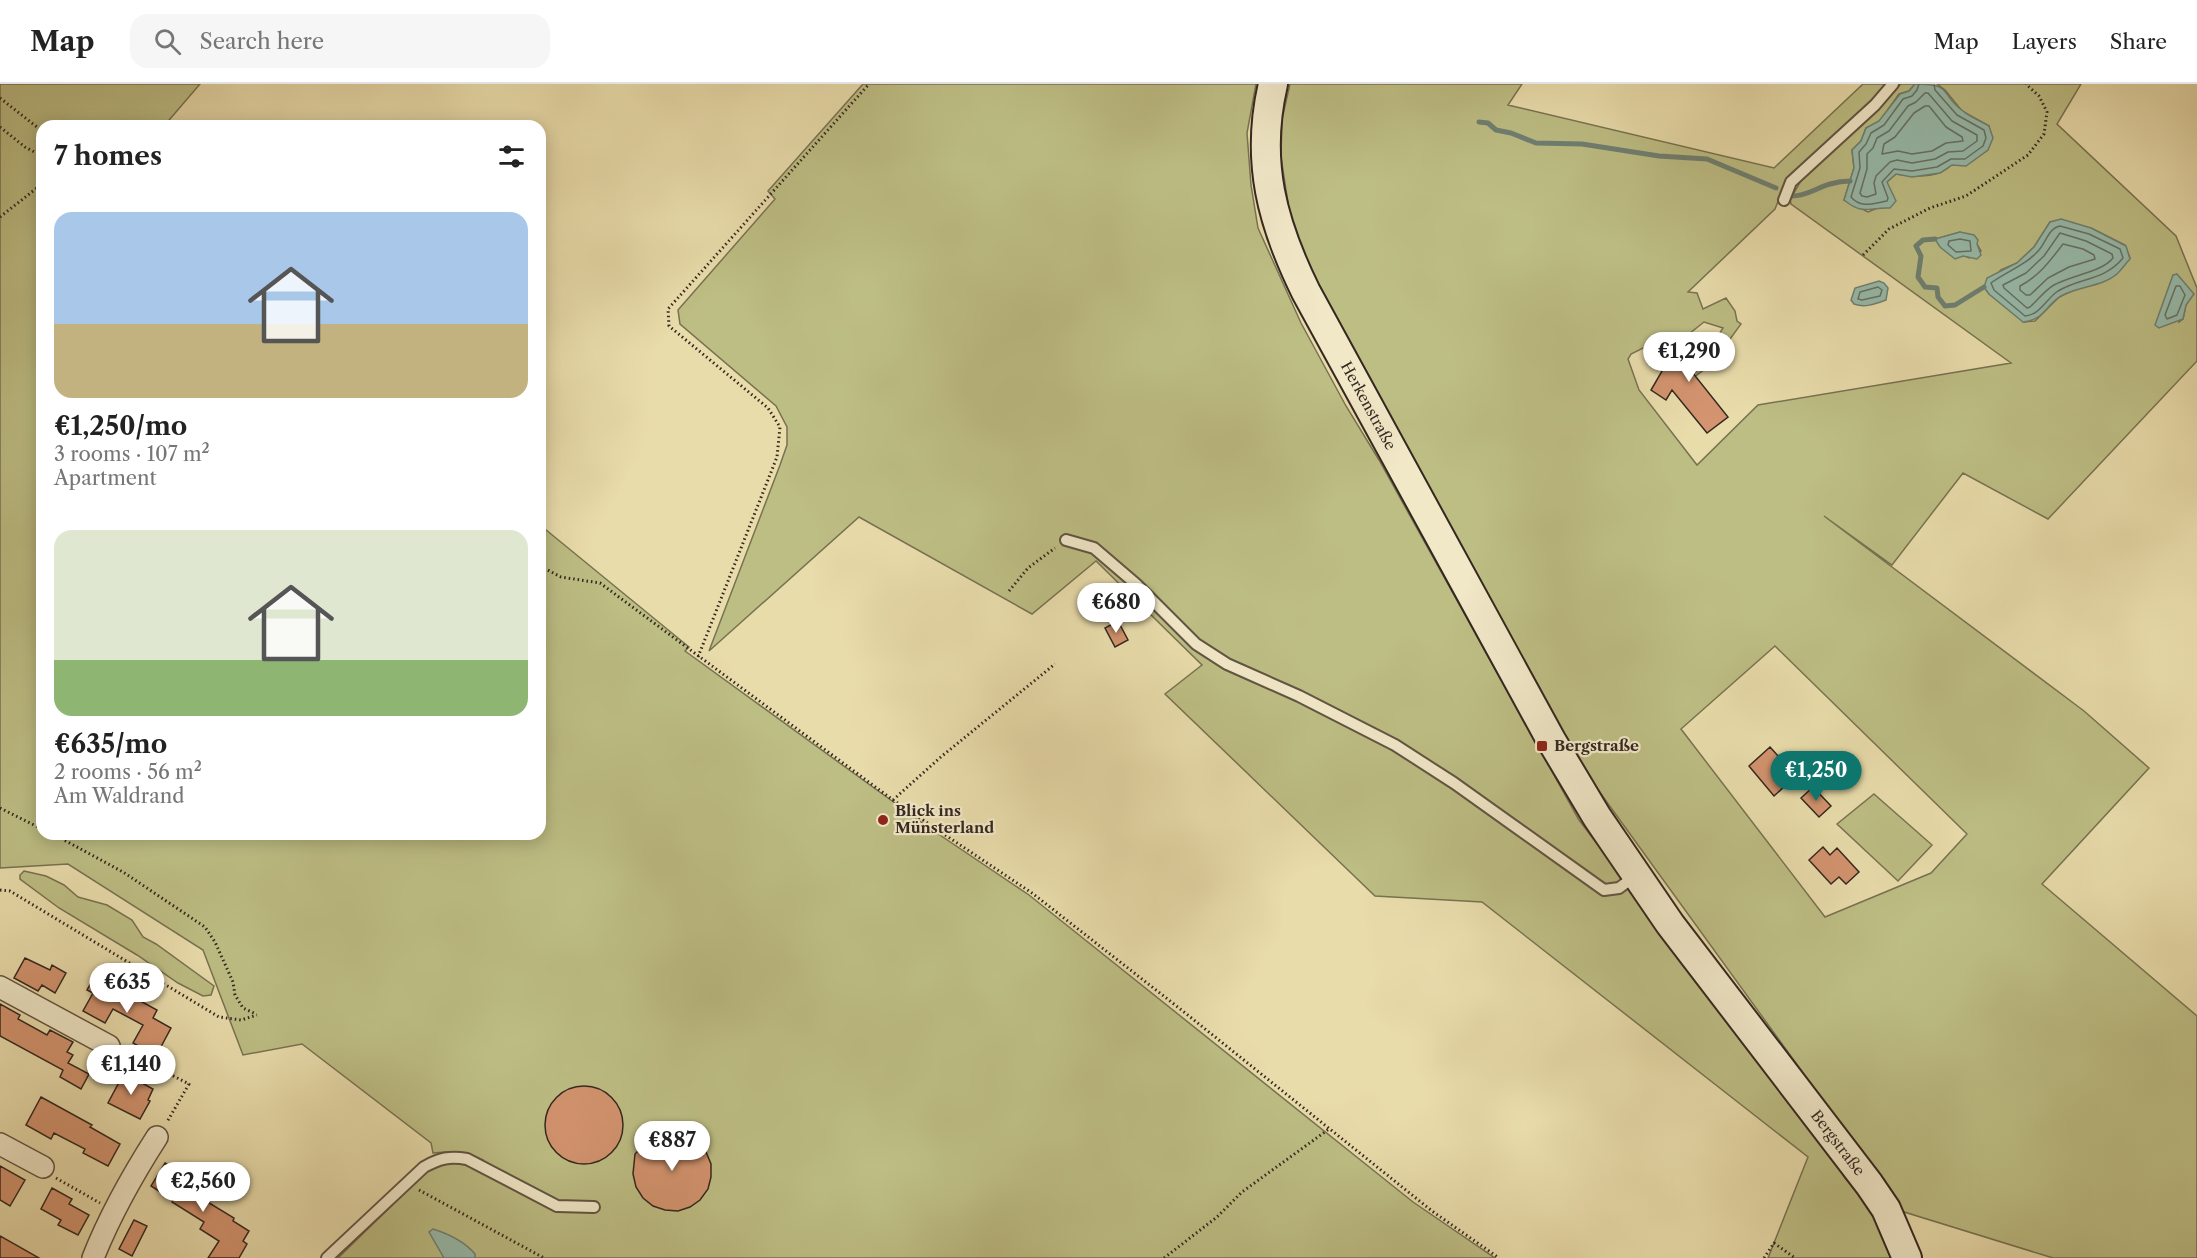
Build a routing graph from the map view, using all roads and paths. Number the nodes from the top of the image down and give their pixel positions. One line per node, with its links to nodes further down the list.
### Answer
1 (869, 84): 16 (path)
2 (1274, 84): 18 (main road, Herkenstraße)
3 (1893, 84): 10 (lane)
4 (2026, 84): 12 (path)
5 (0, 98): 6 (path)
6 (36, 126)
7 (0, 127): 8 (path)
8 (36, 153)
9 (36, 189): 11 (path)
10 (1784, 200)
11 (0, 217)
12 (1863, 255)
13 (1066, 540): 15 (path); 23 (lane)
14 (546, 569): 16 (path)
15 (1009, 591)
16 (698, 657): 19 (path)
17 (1055, 664): 19 (path)
18 (1534, 708): 23 (main road, Bergstraße)
19 (893, 800): 27 (path)
20 (0, 808): 21 (path)
21 (36, 826)
22 (64, 840): 24 (path)
23 (1636, 875): 41 (main road, Bergstraße)
24 (0, 890)
25 (0, 987): 26 (street)
26 (109, 1046): 28 (path)
27 (1329, 1129): 37 (path); 38 (path)
28 (158, 1137): 33 (street)
29 (0, 1144): 30 (street)
30 (43, 1167): 33 (path)
31 (406, 1184): 32 (lane); 35 (lane); 36 (path)
32 (594, 1208)
33 (114, 1210): 34 (street)
34 (93, 1258)
35 (327, 1258)
36 (544, 1258)
37 (1164, 1258)
38 (1499, 1258)
39 (1764, 1258): 40 (path)
40 (1795, 1258)
41 (1907, 1258)

